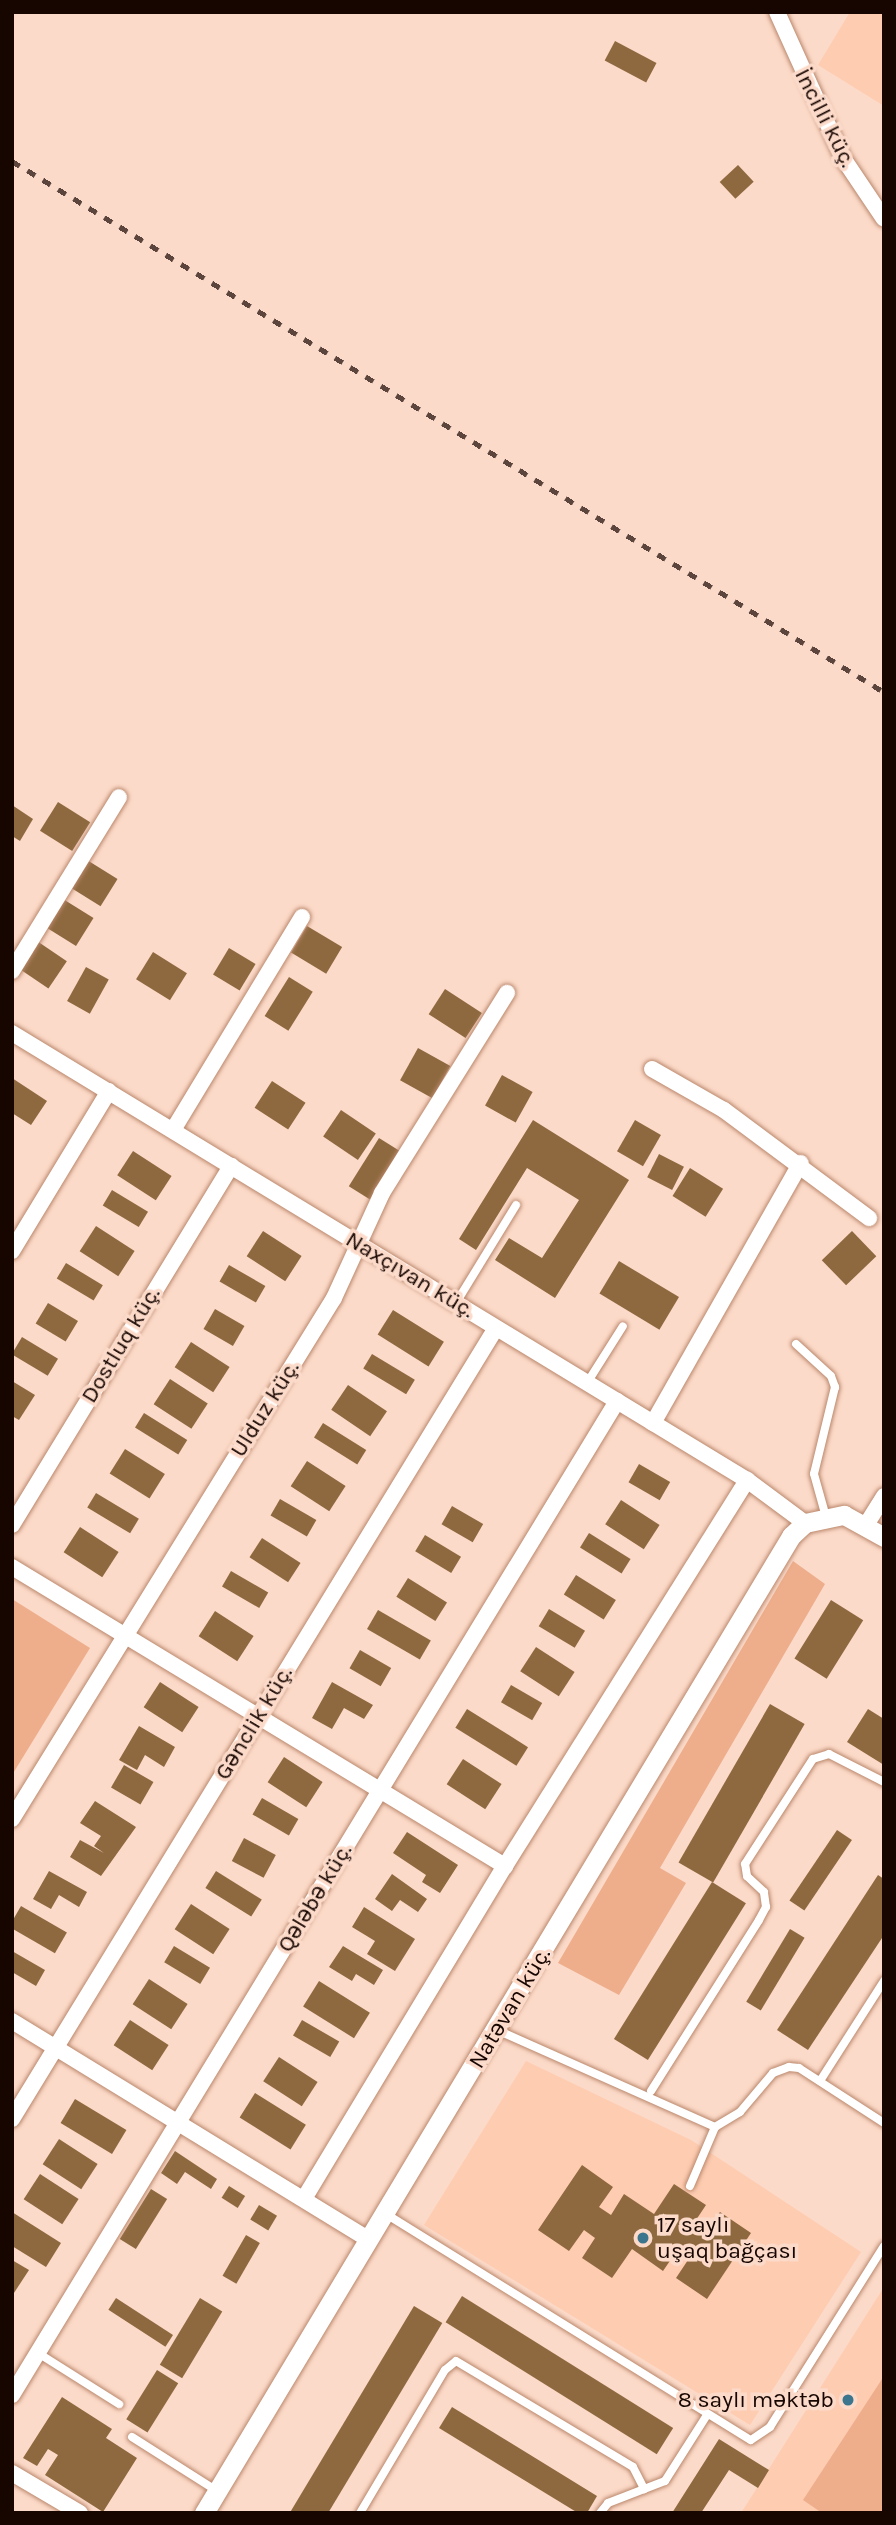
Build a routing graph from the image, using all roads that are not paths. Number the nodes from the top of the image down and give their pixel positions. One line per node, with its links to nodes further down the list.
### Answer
1 (777, 12): 2 (street, İncilli küç.)
2 (884, 219)
3 (119, 797): 5 (street)
4 (302, 917): 10 (street)
5 (12, 971)
6 (507, 993): 15 (street, Ulduz küç.)
7 (12, 1033): 9 (street, Naxçıvan küç.)
8 (652, 1069): 11 (street)
9 (109, 1091): 10 (street, Naxçıvan küç.); 16 (street)
10 (173, 1130): 12 (street, Naxçıvan küç.)
11 (801, 1163): 14 (street); 23 (street)
12 (231, 1166): 15 (street, Naxçıvan küç.); 28 (street, Dostluq küç.)
13 (516, 1205): 17 (lane)
14 (869, 1217)
15 (359, 1244): 17 (street, Naxçıvan küç.); 32 (street, Ulduz küç.)
16 (12, 1251)
17 (456, 1303): 19 (street, Naxçıvan küç.)
18 (624, 1326): 21 (lane)
19 (496, 1328): 21 (street, Naxçıvan küç.); 33 (street, Gənclik küç.)
20 (796, 1344): 26 (lane)
21 (587, 1383): 22 (street, Naxçıvan küç.)
22 (617, 1401): 23 (street, Naxçıvan küç.); 35 (street, Qələbə küç.)
23 (653, 1423): 24 (street, Naxçıvan küç.)
24 (747, 1480): 27 (street, Naxçıvan küç.); 37 (street)
25 (884, 1496): 29 (street)
26 (826, 1517): 27 (street); 29 (street)
27 (805, 1523): 40 (street, Natəvan küç.)
28 (12, 1525)
29 (866, 1525): 30 (street)
30 (884, 1537)
31 (12, 1567): 32 (street)
32 (125, 1636): 33 (street); 36 (street, Ulduz küç.)
33 (259, 1716): 35 (street); 41 (street, Gənclik küç.)
34 (884, 1782): 43 (lane)
35 (380, 1790): 37 (street); 45 (street, Qələbə küç.)
36 (12, 1819)
37 (505, 1866): 49 (street)
38 (884, 1981): 42 (lane)
39 (12, 2021): 41 (street)
40 (497, 2030): 47 (lane); 50 (street, Natəvan küç.)
41 (56, 2047): 44 (street, Gənclik küç.); 45 (street)
42 (820, 2081): 46 (lane); 47 (lane)
43 (651, 2091)
44 (12, 2119)
45 (178, 2123): 49 (street); 53 (street, Qələbə küç.)
46 (884, 2123)
47 (715, 2127): 48 (lane)
48 (690, 2186)
49 (305, 2197): 51 (street)
50 (386, 2214): 51 (street, Natəvan küç.); 56 (lane)
51 (369, 2240): 60 (street, Natəvan küç.)
52 (884, 2246): 56 (lane)
53 (38, 2353): 54 (street, Qələbə küç.); 55 (lane)
54 (12, 2395)
55 (119, 2404)
56 (707, 2415): 59 (lane)
57 (132, 2437): 60 (lane)
58 (12, 2473): 61 (street)
59 (644, 2489): 63 (lane); 64 (lane)
60 (217, 2491): 62 (street, Natəvan küç.)
61 (80, 2513)
62 (204, 2513)
63 (360, 2513)
64 (600, 2513)

